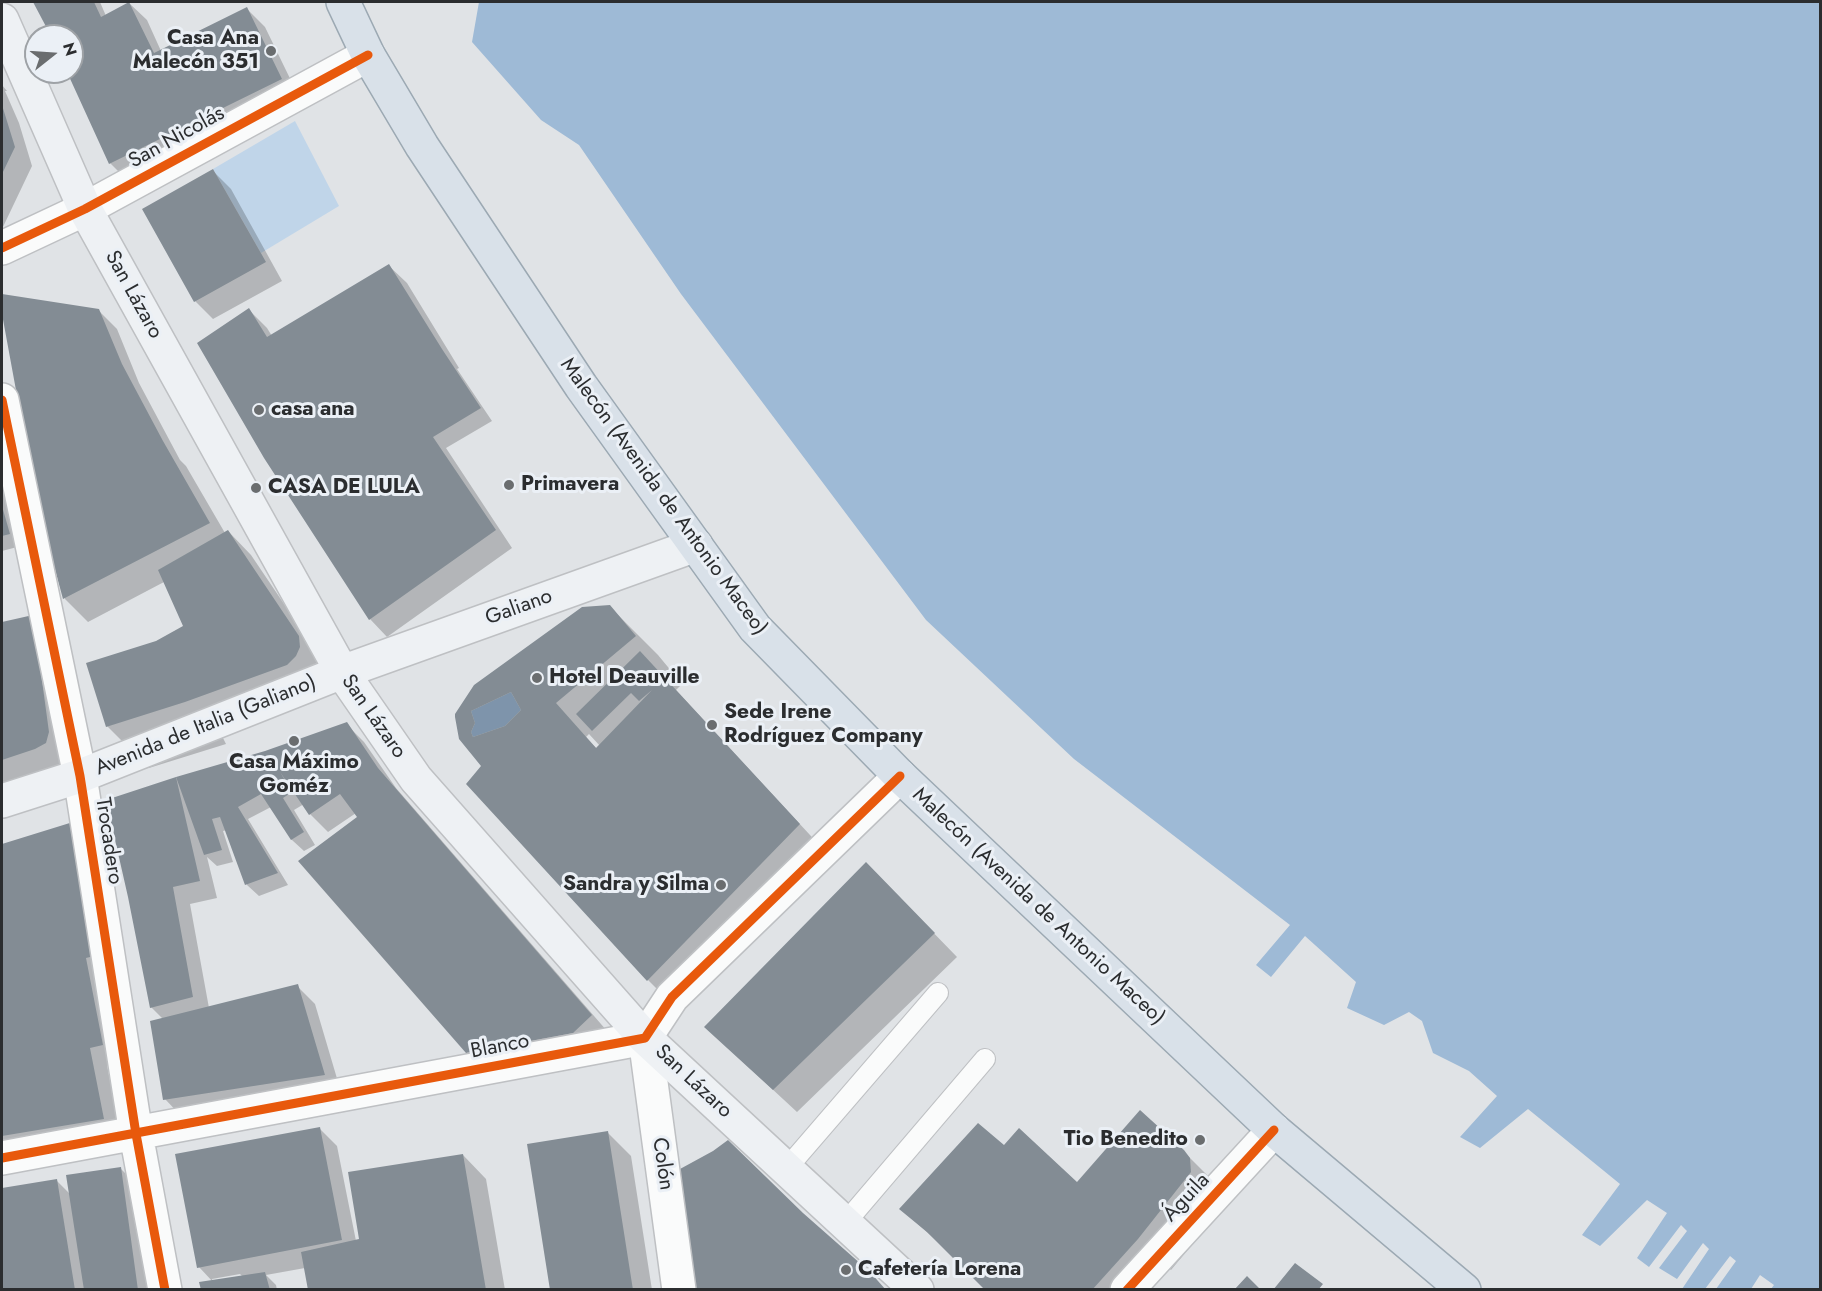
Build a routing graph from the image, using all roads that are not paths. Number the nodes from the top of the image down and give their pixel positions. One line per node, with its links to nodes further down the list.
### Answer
1 (343, 2): 3 (highway, Malecón (Avenida de Antonio Maceo))
2 (2, 20): 4 (main road, San Lázaro)
3 (368, 55): 4 (street, San Nicolás); 7 (highway, Malecón (Avenida de Antonio Maceo))
4 (85, 208): 5 (street, San Nicolás); 8 (main road, San Lázaro)
5 (2, 248)
6 (2, 400): 9 (street, Trocadero)
7 (696, 545): 8 (main road, Galiano); 10 (highway, Malecón (Avenida de Antonio Maceo))
8 (342, 672): 9 (main road, Avenida de Italia (Galiano)); 13 (main road, San Lázaro)
9 (80, 776): 11 (main road, Avenida de Italia (Galiano)); 16 (street, Trocadero)
10 (900, 776): 13 (street); 15 (highway, Malecón (Avenida de Antonio Maceo))
11 (2, 801)
12 (938, 993): 18 (lane)
13 (645, 1038): 16 (street, Blanco); 18 (main road, San Lázaro); 21 (street, Colón)
14 (985, 1059): 19 (lane)
15 (1274, 1130): 23 (street, Águila); 24 (highway, Malecón (Avenida de Antonio Maceo))
16 (136, 1134): 17 (street, Blanco); 20 (street, Trocadero)
17 (2, 1158)
18 (787, 1168): 19 (main road, San Lázaro)
19 (846, 1222): 22 (main road, San Lázaro)
20 (165, 1290)
21 (679, 1290)
22 (917, 1290)
23 (1127, 1290)
24 (1464, 1290)

